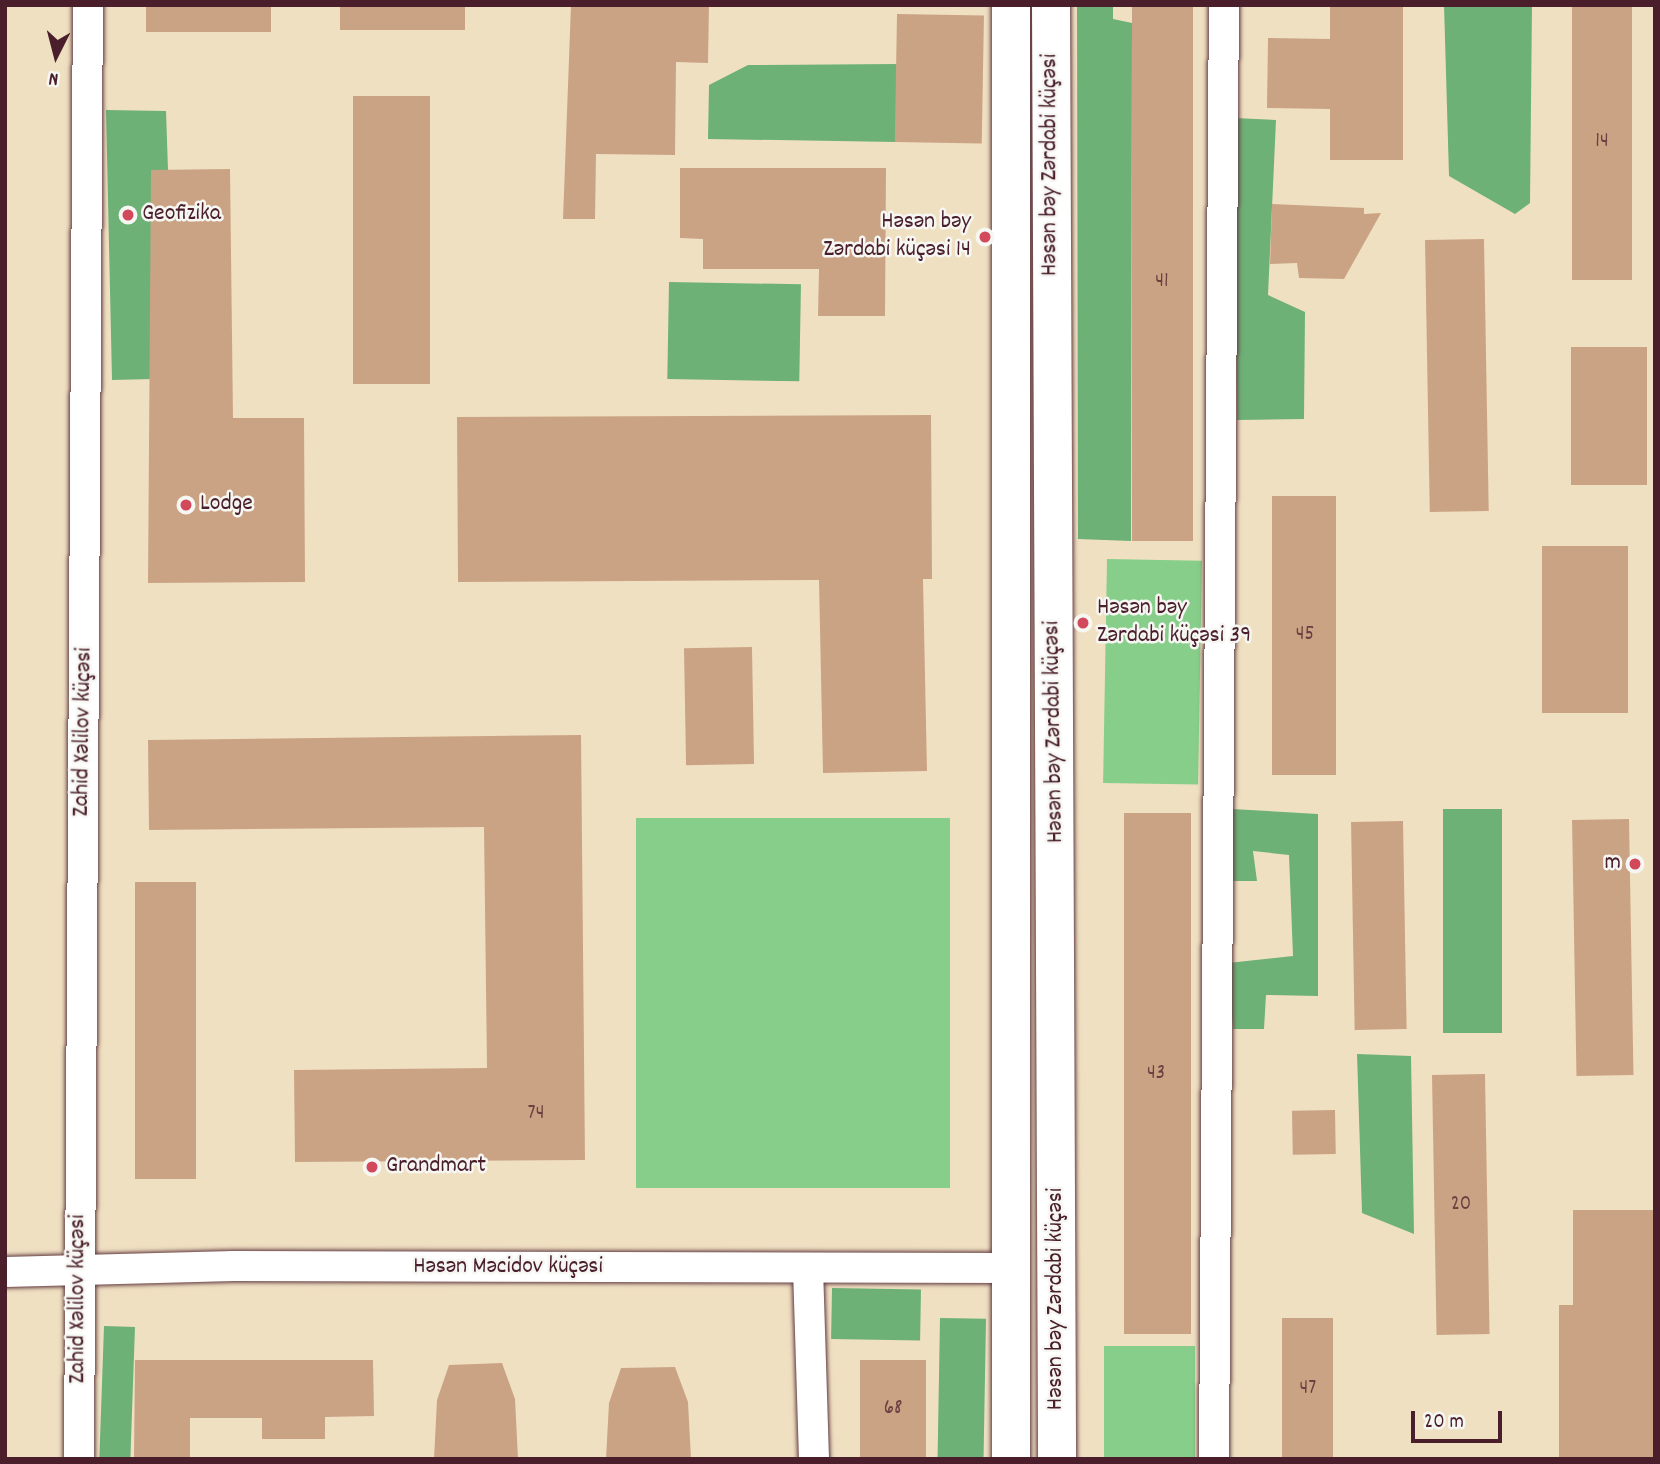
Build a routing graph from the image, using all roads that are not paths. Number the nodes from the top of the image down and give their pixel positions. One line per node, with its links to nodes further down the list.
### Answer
1 (88, 5): 7 (street, Zahid Xəlilov küçəsi)
2 (1011, 5): 6 (main road, Həsən bəy Zərdabi küçəsi)
3 (1051, 5): 12 (main road, Həsən bəy Zərdabi küçəsi)
4 (1224, 5): 13 (street)
5 (808, 1268): 6 (street, Həsən Məcidov küçəsi); 7 (street, Həsən Məcidov küçəsi); 10 (street)
6 (1011, 1268): 11 (main road, Həsən bəy Zərdabi küçəsi)
7 (78, 1271): 8 (street, Həsən Məcidov küçəsi); 9 (street, Zahid Xəlilov küçəsi)
8 (5, 1272)
9 (79, 1459)
10 (814, 1459)
11 (1011, 1459)
12 (1057, 1459)
13 (1214, 1459)

